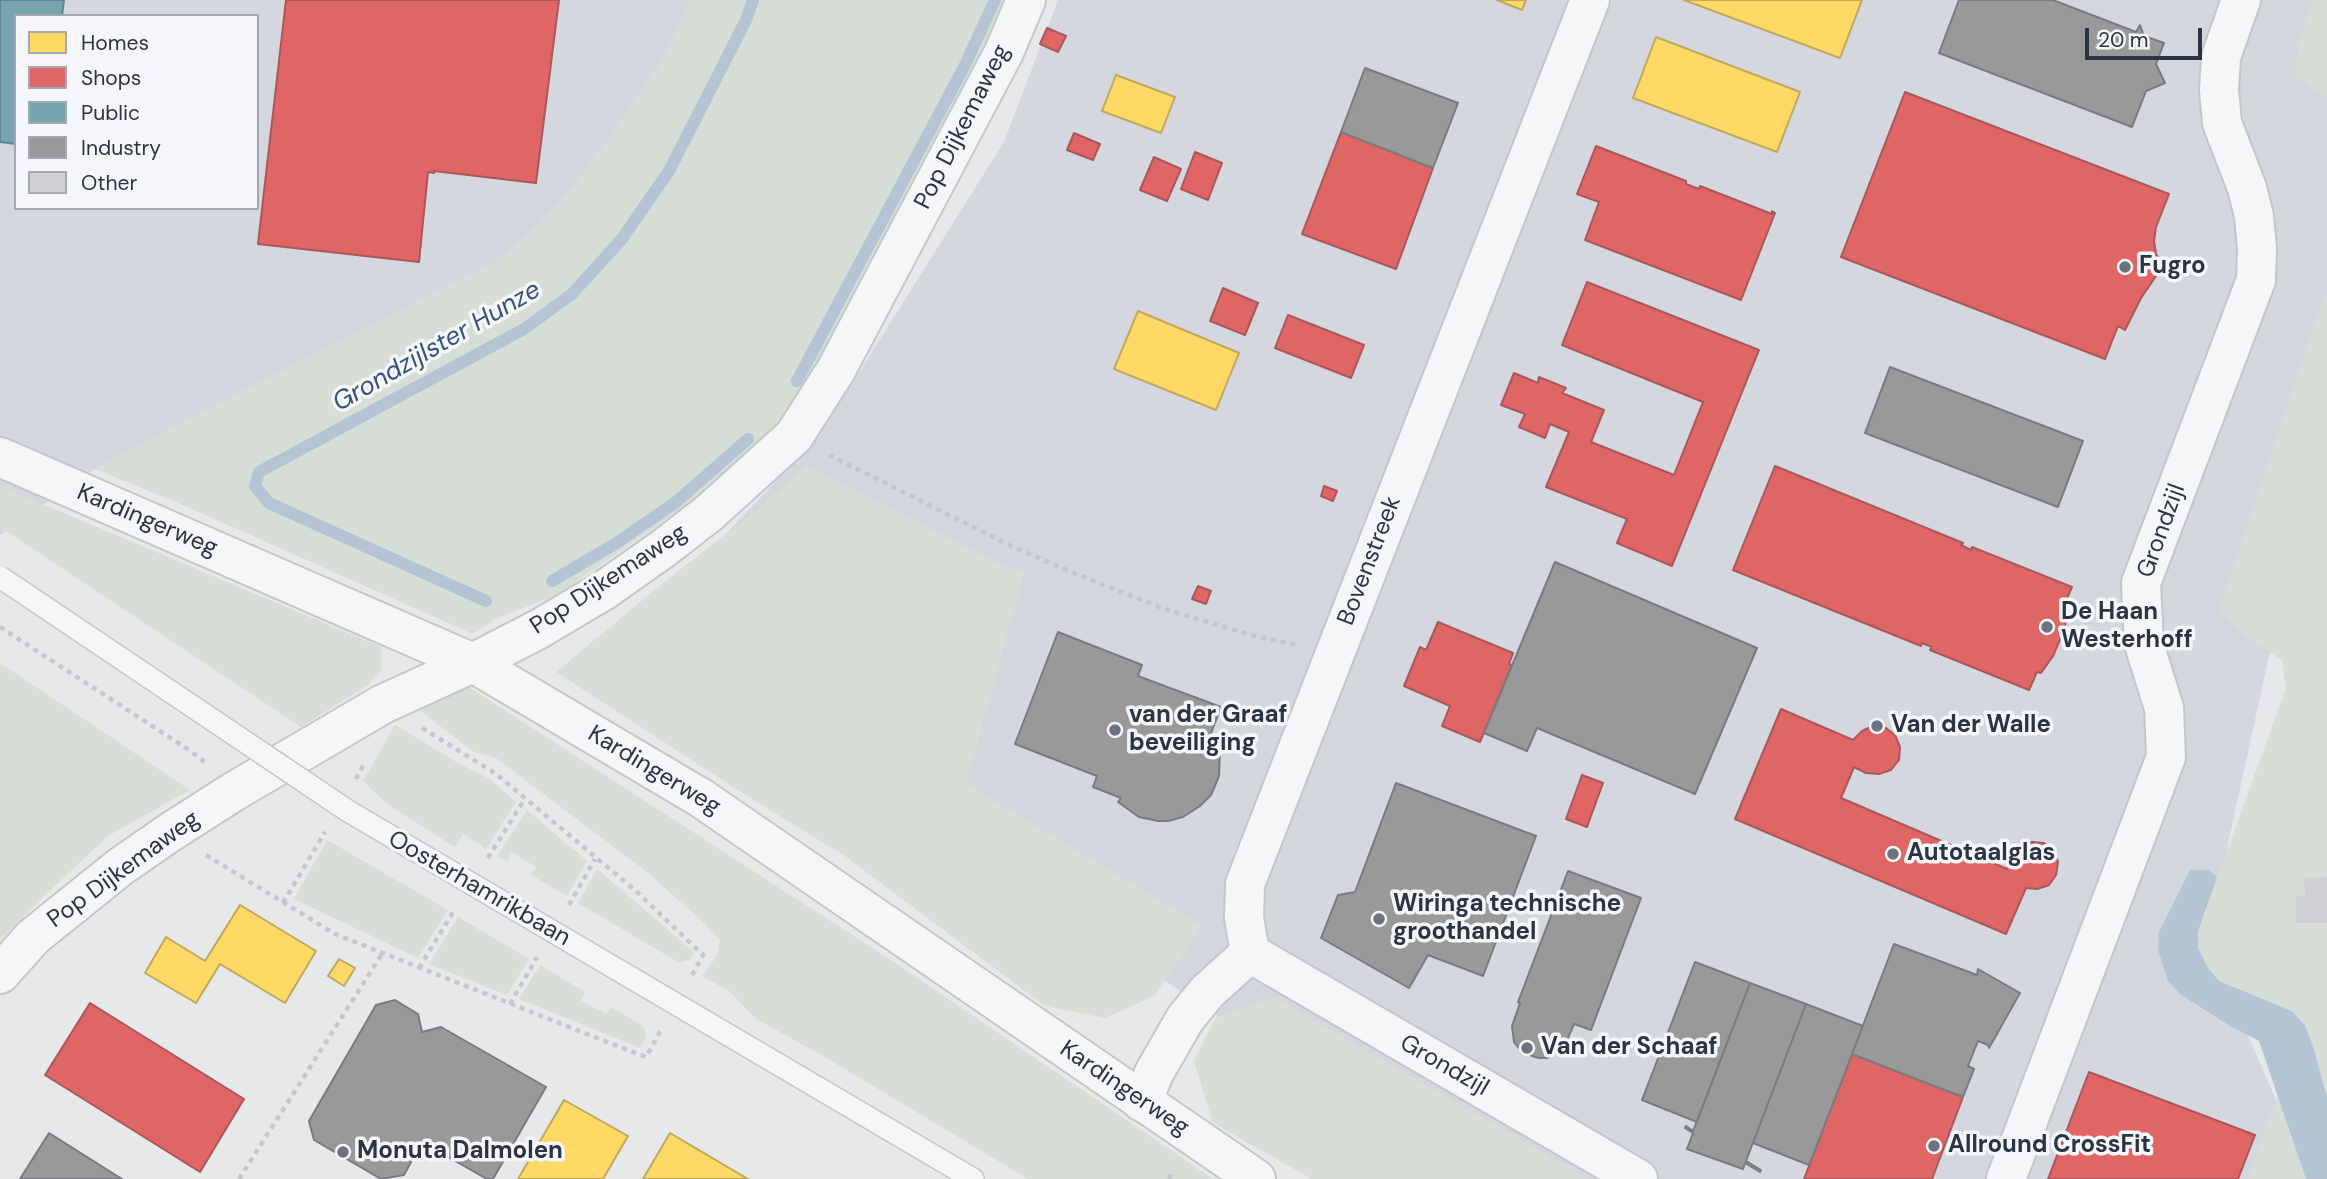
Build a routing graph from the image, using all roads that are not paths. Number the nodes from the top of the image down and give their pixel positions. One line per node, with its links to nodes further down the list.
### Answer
1 (1026, 0): 6 (street, Pop Dijkemaweg)
2 (1590, 0): 7 (street, Bovenstreek)
3 (2241, 0): 13 (street, Grondzijl)
4 (0, 457): 6 (street, Kardingerweg)
5 (0, 577): 10 (lane, Oosterhamrikbaan, bridge)
6 (473, 663): 8 (street, Pop Dijkemaweg); 9 (street, Kardingerweg)
7 (1250, 953): 9 (street); 12 (street, Grondzijl)
8 (0, 974)
9 (1142, 1102): 11 (street, Kardingerweg)
10 (972, 1179)
11 (1255, 1179)
12 (1638, 1179)
13 (2006, 1179)

